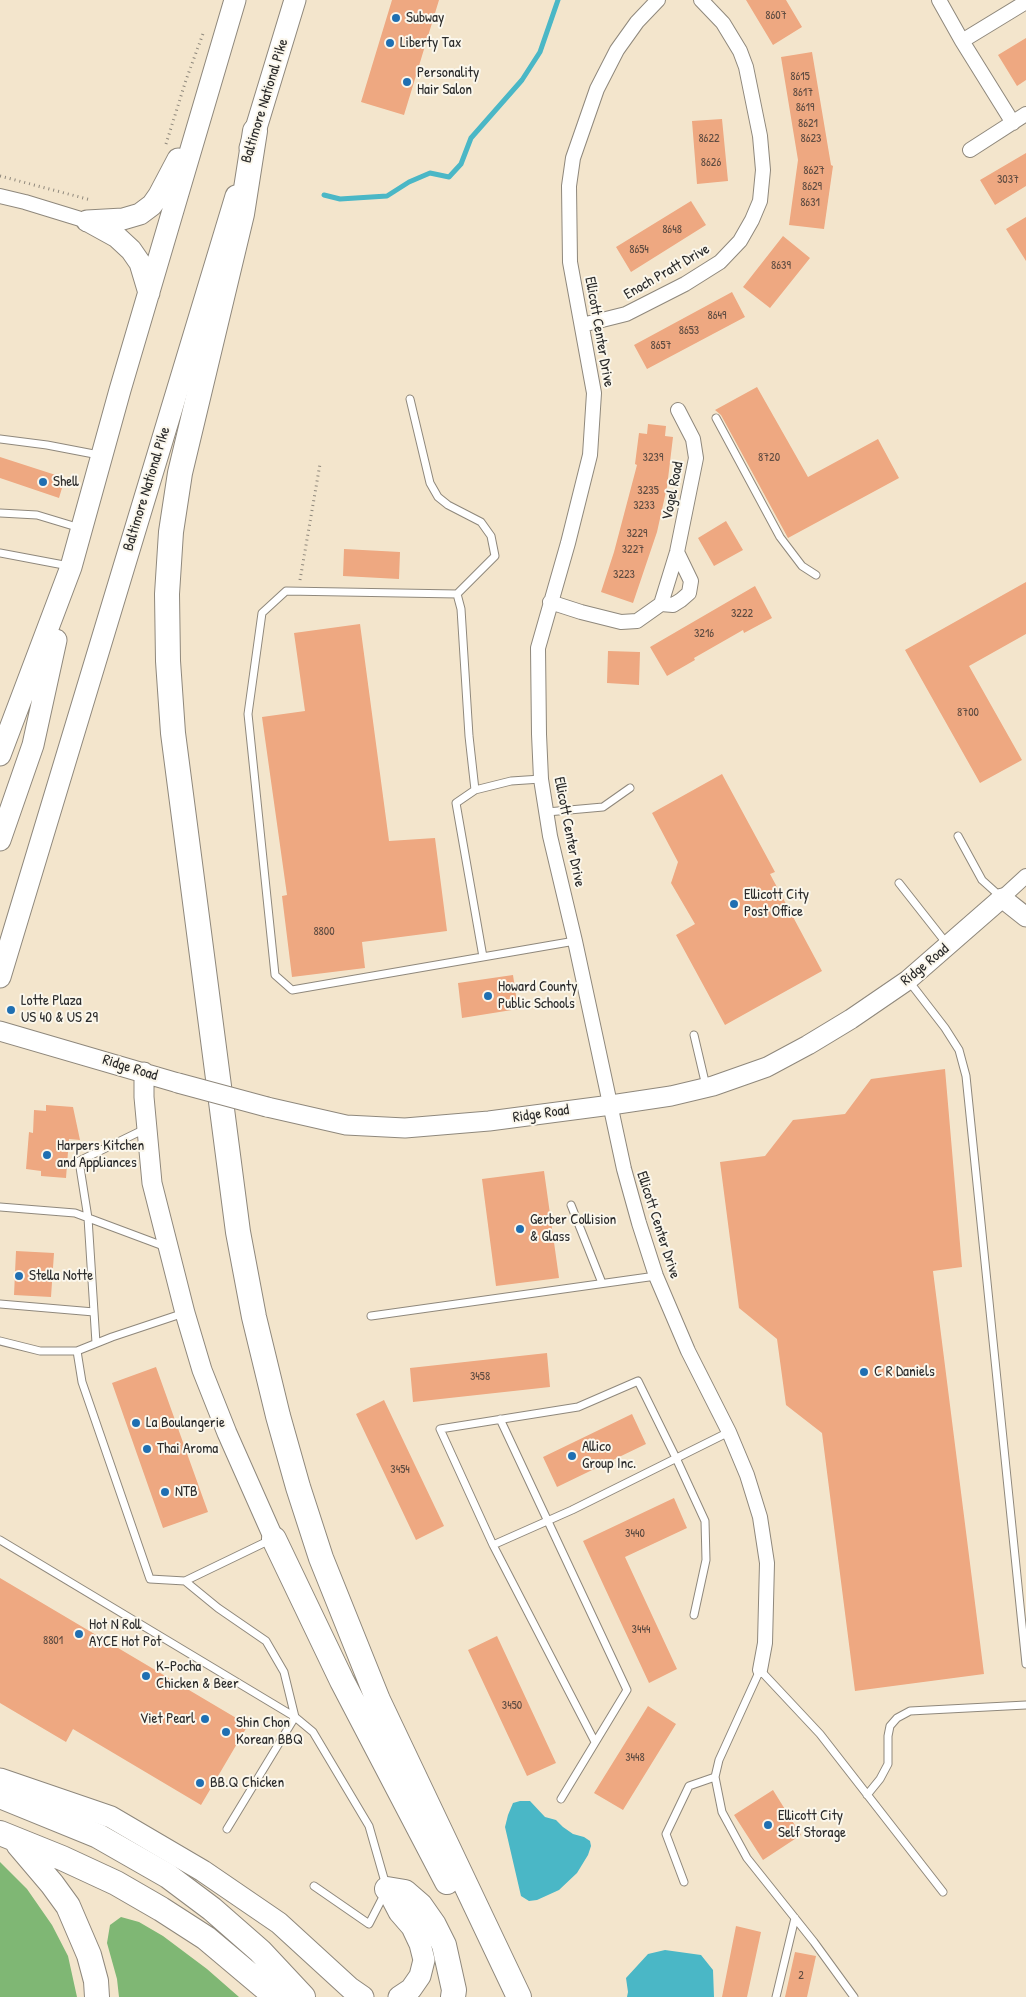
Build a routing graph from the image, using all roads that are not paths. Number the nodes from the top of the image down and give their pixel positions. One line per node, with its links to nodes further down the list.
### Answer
1 (235, 0): 9 (main road)
2 (295, 0): 11 (main road, Baltimore National Pike)
3 (658, 0): 16 (street, Ellicott Center Drive)
4 (700, 0): 16 (street, Enoch Pratt Drive)
5 (939, 0): 7 (street)
6 (1026, 2): 7 (street)
7 (962, 41): 10 (street)
8 (1026, 114): 10 (street)
9 (198, 121): 14 (main road); 15 (main road)
10 (1013, 123): 12 (street)
11 (256, 131): 45 (main road, Baltimore National Pike); 99 (highway)
12 (970, 150)
13 (0, 196): 14 (street)
14 (87, 221): 15 (main road)
15 (149, 293): 21 (main road)
16 (582, 325): 29 (street, Ellicott Center Drive)
17 (410, 399): 28 (lane)
18 (678, 410): 24 (street, Vogel Road)
19 (716, 418): 27 (lane)
20 (0, 439): 21 (lane)
21 (102, 456): 23 (main road)
22 (0, 513): 23 (lane)
23 (82, 528): 26 (main road)
24 (677, 552): 30 (street, Vogel Road); 30 (street)
25 (0, 553): 26 (lane)
26 (71, 567): 31 (main road); 37 (main road)
27 (816, 575)
28 (457, 594): 34 (lane); 44 (lane)
29 (550, 602): 30 (street); 32 (street, Ellicott Center Drive)
30 (661, 604)
31 (0, 755)
32 (541, 779): 34 (lane); 35 (street, Ellicott Center Drive)
33 (630, 788): 35 (lane)
34 (475, 790): 44 (lane)
35 (547, 812): 42 (street, Ellicott Center Drive)
36 (958, 836): 40 (lane)
37 (0, 840)
38 (1026, 876): 40 (street, Ridge Road)
39 (899, 883): 43 (lane)
40 (1002, 898): 41 (street); 43 (street, Ridge Road)
41 (1026, 917)
42 (575, 941): 44 (lane); 51 (street, Ellicott Center Drive)
43 (948, 946): 46 (street, Ridge Road)
44 (483, 957)
45 (0, 977)
46 (908, 980): 50 (street, Ridge Road); 75 (lane)
47 (0, 1031): 49 (street, Ridge Road)
48 (694, 1035): 50 (lane)
49 (144, 1072): 51 (street, Ridge Road, bridge); 52 (street)
50 (706, 1087): 51 (street, Ridge Road)
51 (611, 1105): 57 (street, Ellicott Center Drive)
52 (147, 1128): 55 (lane); 56 (street)
53 (571, 1205): 58 (lane)
54 (0, 1207): 55 (lane)
55 (88, 1218): 56 (lane); 60 (lane)
56 (169, 1248): 61 (street)
57 (656, 1276): 58 (lane); 67 (street, Ellicott Center Drive)
58 (602, 1283): 62 (lane)
59 (0, 1304): 60 (lane)
60 (94, 1312): 64 (lane)
61 (185, 1313): 64 (lane); 70 (street)
62 (371, 1316)
63 (0, 1341): 65 (lane)
64 (96, 1343): 65 (lane)
65 (77, 1351): 73 (lane)
66 (500, 1419): 68 (lane); 69 (lane); 72 (lane)
67 (729, 1432): 68 (lane); 76 (street, Ellicott Center Drive)
68 (676, 1458): 69 (lane); 74 (lane)
69 (549, 1520): 72 (lane); 79 (lane)
70 (274, 1539): 73 (lane); 98 (highway)
71 (0, 1540): 78 (lane)
72 (493, 1545): 79 (lane)
73 (185, 1581): 78 (lane)
74 (694, 1615)
75 (1026, 1664)
76 (760, 1670): 80 (lane); 82 (lane)
77 (1026, 1705): 82 (lane)
78 (295, 1717): 85 (lane); 89 (lane)
79 (595, 1742): 84 (lane)
80 (715, 1777): 87 (lane); 91 (lane)
81 (0, 1779): 95 (main road)
82 (867, 1795): 90 (lane)
83 (0, 1796): 94 (highway)
84 (561, 1799)
85 (228, 1829)
86 (6, 1836): 92 (highway); 93 (highway)
87 (684, 1882)
88 (314, 1886): 89 (lane)
89 (387, 1889): 96 (main road); 97 (highway)
90 (943, 1892)
91 (795, 1918): 100 (lane); 101 (lane)
92 (97, 1997)
93 (276, 1997)
94 (303, 1997)
95 (363, 1997)
96 (399, 1997)
97 (453, 1997)
98 (511, 1997)
99 (519, 1997)
100 (776, 1997)
101 (854, 1997)

